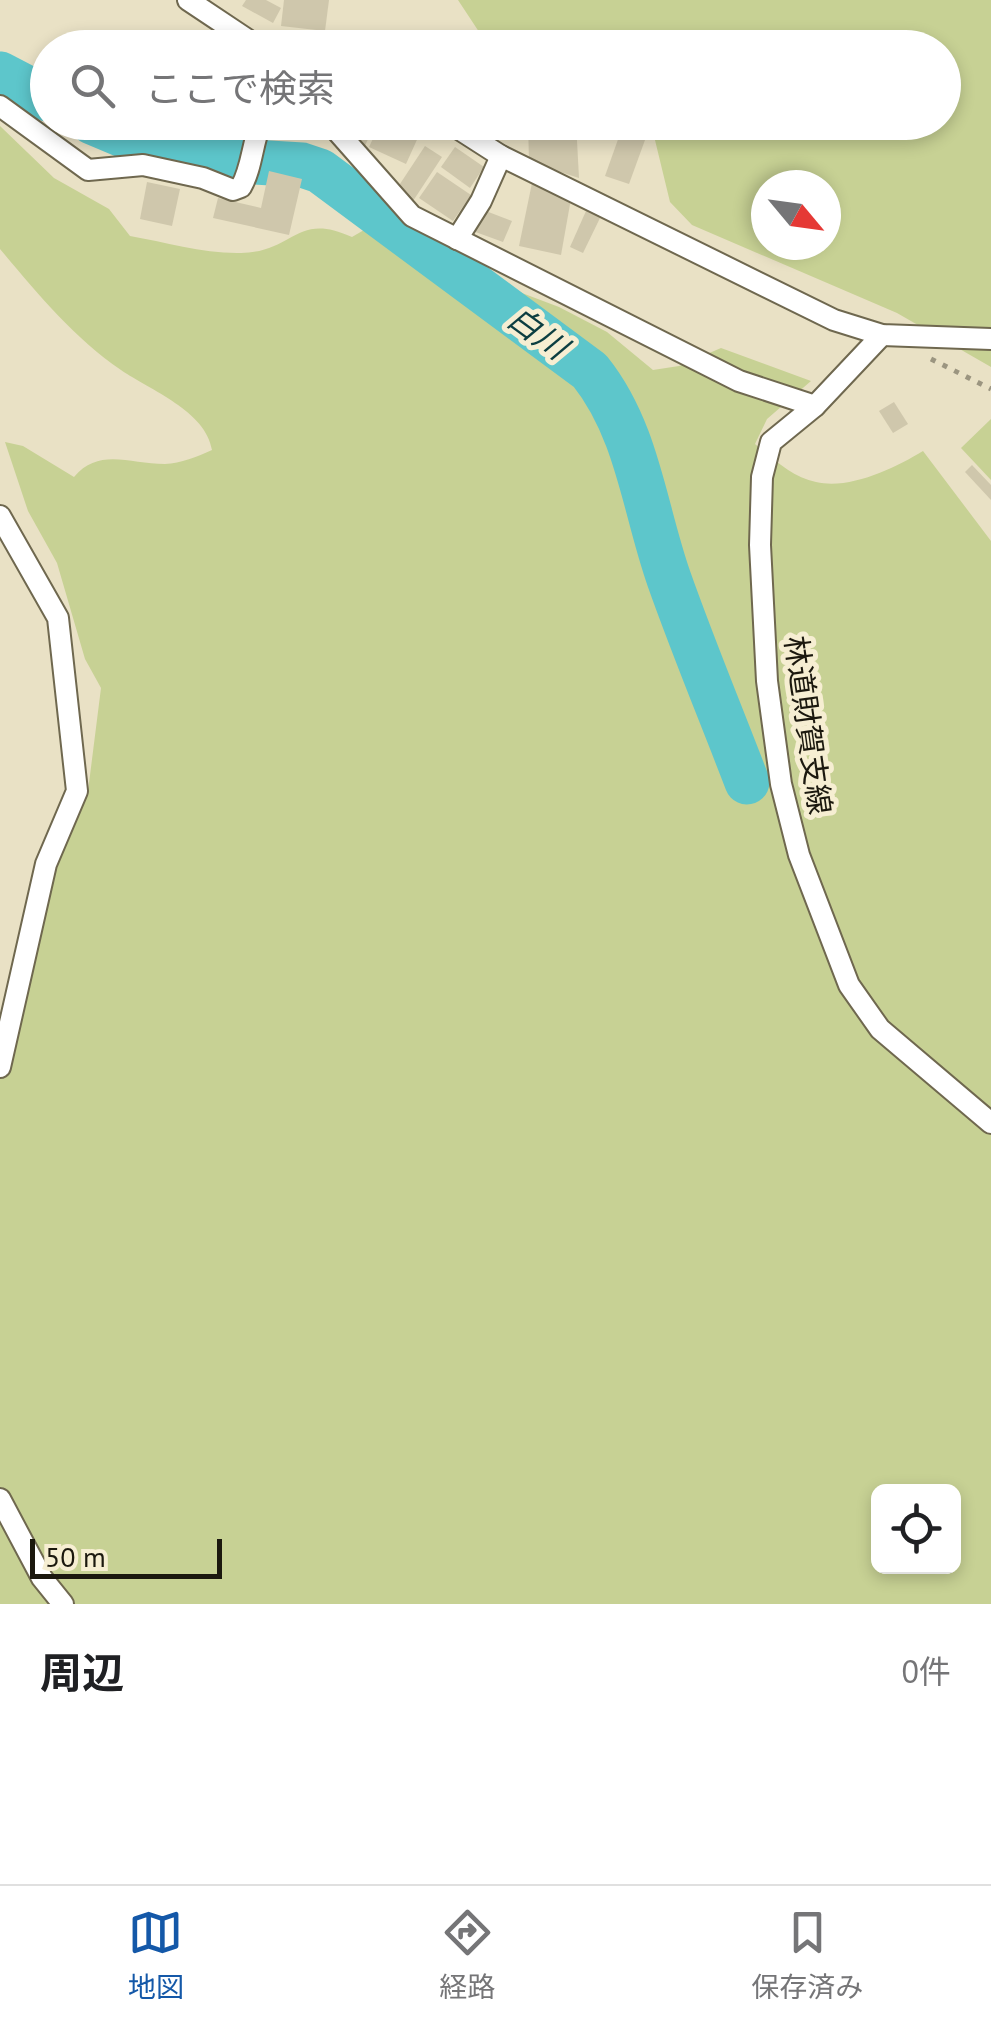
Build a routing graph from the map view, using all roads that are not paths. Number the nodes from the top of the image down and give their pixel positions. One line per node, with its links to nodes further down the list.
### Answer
1 (188, 0): 2 (street)
2 (233, 30)
3 (0, 106): 4 (street)
4 (30, 128)
5 (47, 140): 6 (street)
6 (254, 140)
7 (345, 140): 10 (street)
8 (476, 140): 9 (street)
9 (501, 156): 10 (street); 11 (street)
10 (457, 238): 13 (street)
11 (882, 335): 12 (street); 13 (street, 林道財賀支線)
12 (991, 339)
13 (815, 406): 16 (street, 林道財賀支線)
14 (0, 516): 15 (street)
15 (0, 1067)
16 (991, 1122)
17 (0, 1498): 18 (street)
18 (64, 1604)

